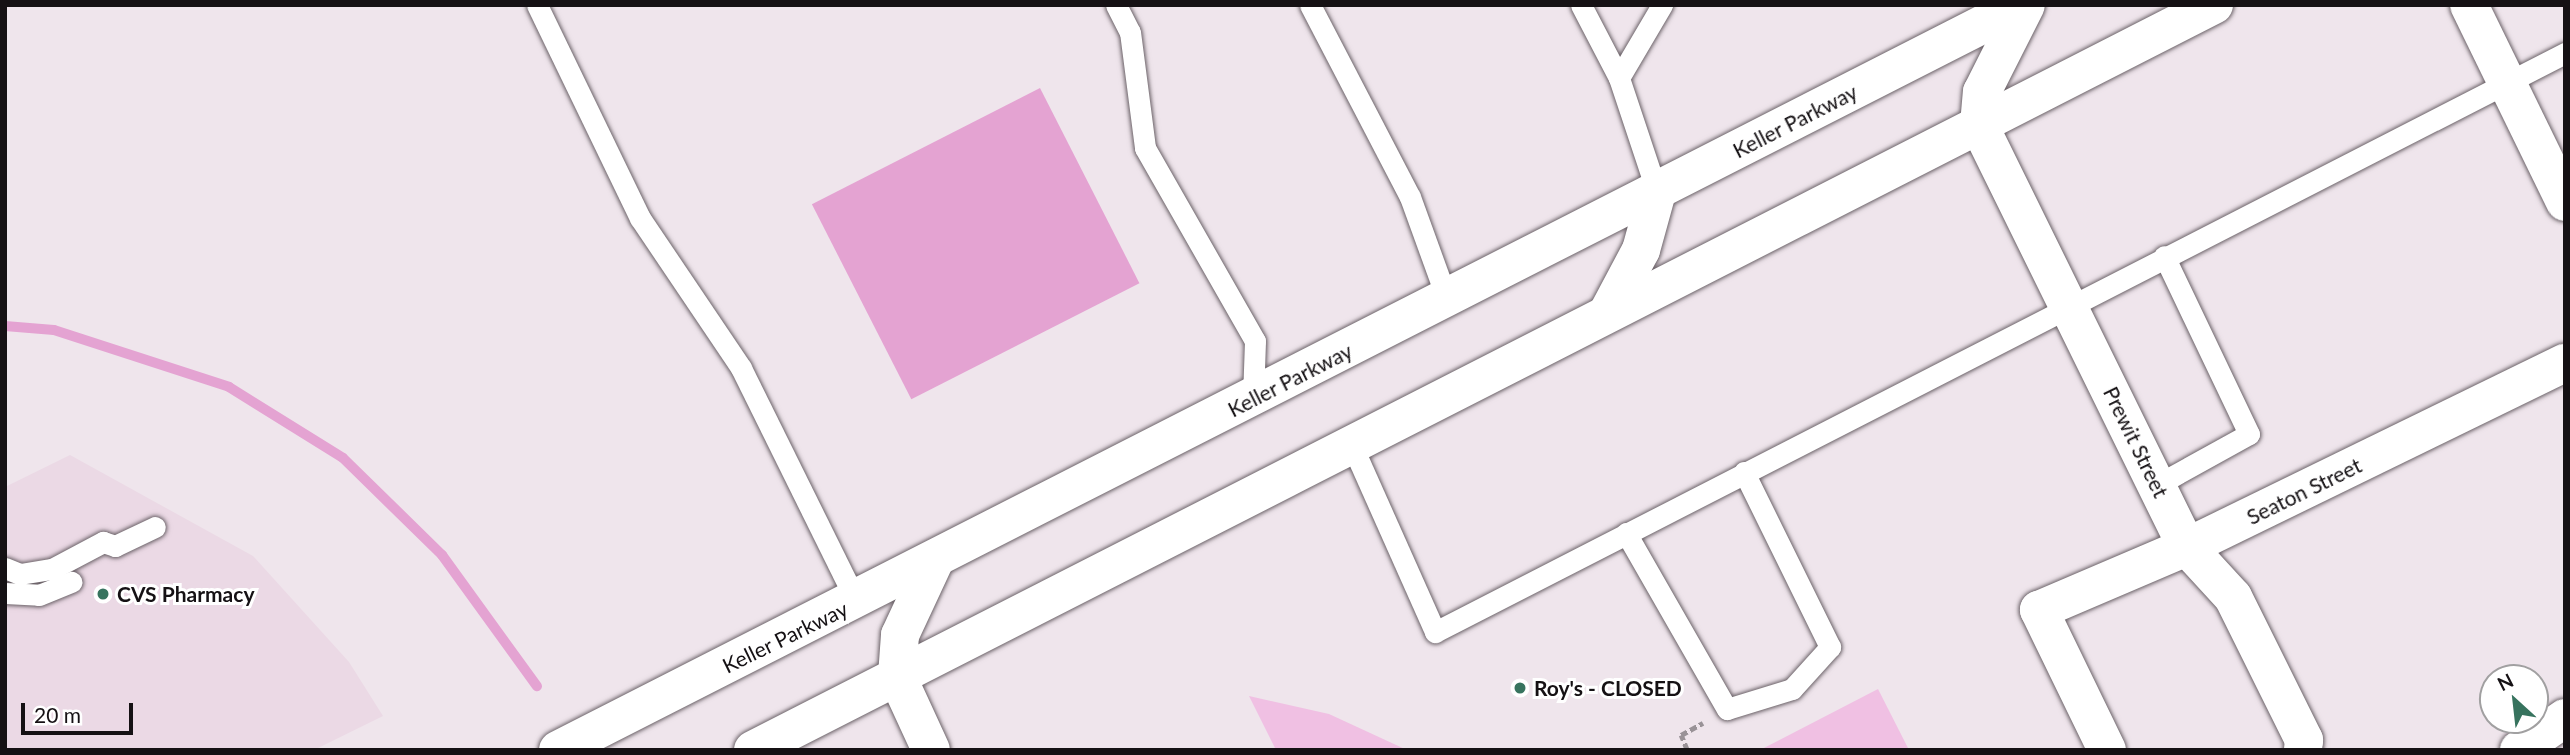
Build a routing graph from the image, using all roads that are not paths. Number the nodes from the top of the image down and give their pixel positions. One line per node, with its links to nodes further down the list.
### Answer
1 (537, 5): 32 (lane)
2 (1116, 5): 21 (lane)
3 (1310, 5): 17 (lane)
4 (1581, 5): 11 (lane)
5 (1662, 5): 11 (lane)
6 (2021, 5): 14 (main road, Keller Parkway)
7 (2026, 5): 13 (main road)
8 (2214, 5): 13 (main road)
9 (2469, 5): 12 (main road)
10 (2565, 53): 12 (lane)
11 (1619, 78): 14 (lane)
12 (2507, 84): 15 (main road); 16 (lane)
13 (1979, 125): 18 (main road, Prewit Street); 19 (main road)
14 (1657, 192): 17 (main road, Keller Parkway); 19 (main road)
15 (2565, 202)
16 (2164, 256): 18 (lane); 24 (lane)
17 (1447, 299): 21 (main road, Keller Parkway)
18 (2068, 305): 23 (lane); 24 (main road, Prewit Street)
19 (1608, 312): 22 (main road)
20 (2565, 363): 26 (main road, Seaton Street)
21 (1253, 399): 27 (main road, Keller Parkway)
22 (1351, 443): 25 (lane); 33 (main road)
23 (1744, 472): 25 (lane); 25 (lane)
24 (2157, 485): 26 (main road, Prewit Street)
25 (1626, 533)
26 (2188, 547): 38 (main road, Seaton Street); 39 (main road, Prewit Street)
27 (934, 562): 32 (main road, Keller Parkway); 33 (main road)
28 (110, 563): 29 (lane)
29 (5, 568)
30 (72, 582): 31 (lane)
31 (5, 593)
32 (856, 601): 35 (main road, Keller Parkway)
33 (897, 676): 36 (main road); 37 (main road)
34 (2565, 718): 40 (main road)
35 (558, 750)
36 (753, 750)
37 (931, 750)
38 (2107, 750)
39 (2303, 750)
40 (2519, 750)

